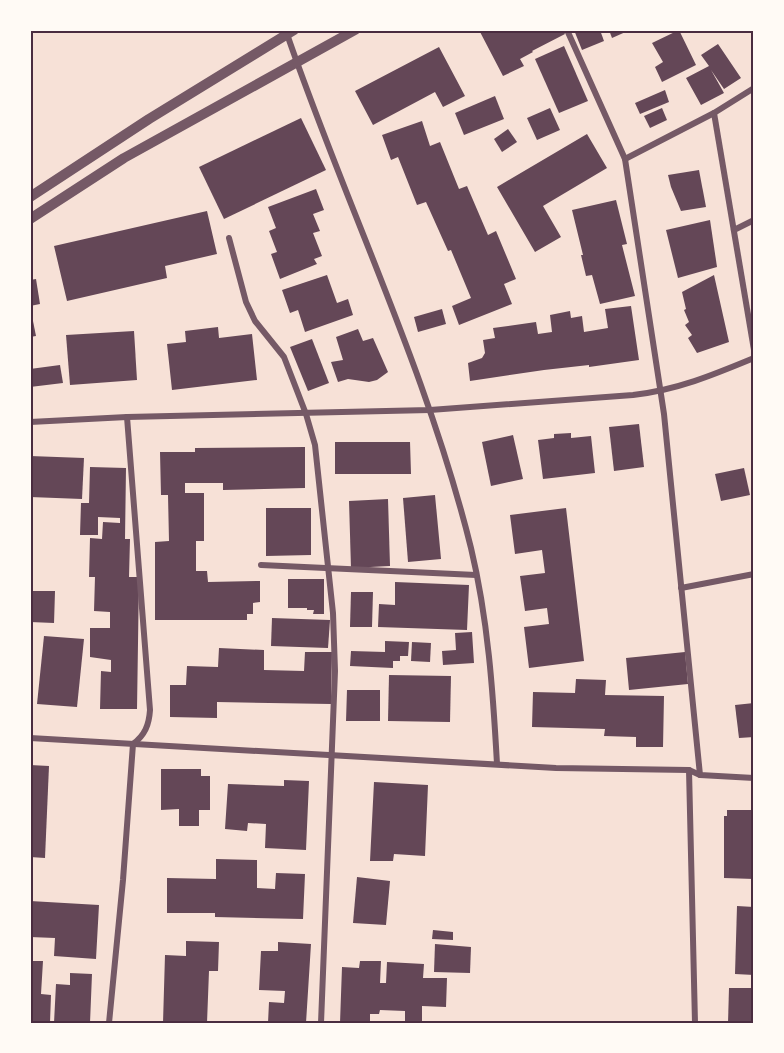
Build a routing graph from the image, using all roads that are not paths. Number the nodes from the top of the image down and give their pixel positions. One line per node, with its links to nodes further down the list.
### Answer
1 (355, 30): 4 (street)
2 (567, 30): 7 (street)
3 (289, 31): 4 (street); 8 (street)
4 (297, 63): 11 (street); 18 (street)
5 (754, 88): 6 (street)
6 (714, 112): 7 (street); 13 (street)
7 (625, 159): 17 (street)
8 (46, 188): 9 (street); 10 (street)
9 (30, 192)
10 (30, 197)
11 (30, 219)
12 (754, 220): 13 (street)
13 (734, 230): 15 (street)
14 (229, 238): 19 (street)
15 (754, 350)
16 (754, 358): 17 (street)
17 (661, 392): 18 (street); 26 (street)
18 (430, 410): 19 (street); 25 (street)
19 (306, 414): 20 (street); 23 (street)
20 (127, 417): 21 (street); 28 (street)
21 (30, 422)
22 (261, 565): 23 (street)
23 (329, 569): 25 (street); 29 (street)
24 (754, 574): 26 (street)
25 (476, 575): 30 (street)
26 (681, 588): 32 (street)
27 (30, 738): 28 (street)
28 (133, 744): 29 (street); 34 (street)
29 (332, 755): 30 (street); 35 (street)
30 (498, 764): 31 (street)
31 (689, 770): 32 (street); 36 (street)
32 (700, 775): 33 (street)
33 (754, 778)
34 (109, 1023)
35 (321, 1023)
36 (695, 1023)

